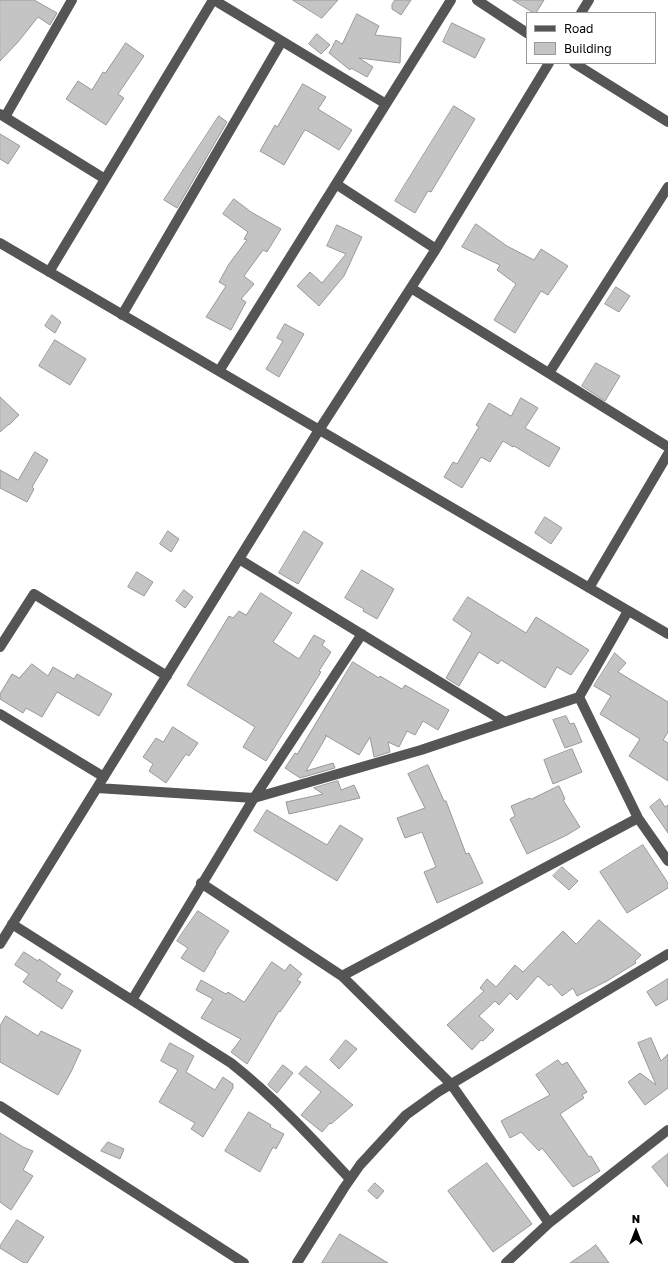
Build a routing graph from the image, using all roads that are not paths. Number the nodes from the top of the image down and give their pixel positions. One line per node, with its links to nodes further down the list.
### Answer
1 (72, 0): 12 (street)
2 (214, 0): 8 (street); 14 (street)
3 (451, 0): 11 (street)
4 (477, 0): 7 (street)
5 (589, 0): 6 (street)
6 (582, 12)
7 (526, 32)
8 (282, 41): 11 (street); 21 (street)
9 (548, 64): 18 (street)
10 (576, 64): 13 (street)
11 (386, 104): 15 (street)
12 (2, 115): 14 (street)
13 (668, 122)
14 (105, 179): 19 (street)
15 (336, 184): 18 (street); 22 (street)
16 (668, 187): 23 (street)
17 (0, 243): 19 (street)
18 (436, 249): 20 (street)
19 (49, 272): 21 (street)
20 (411, 288): 23 (street); 24 (street)
21 (122, 315): 22 (street)
22 (219, 371): 24 (street)
23 (549, 373): 25 (street)
24 (319, 430): 27 (street); 28 (street)
25 (668, 447)
26 (668, 454): 28 (street)
27 (239, 559): 30 (street); 33 (street)
28 (589, 588): 29 (street)
29 (628, 611): 31 (street); 34 (street)
30 (362, 634): 36 (street); 39 (street)
31 (668, 634)
32 (0, 647): 33 (street)
33 (167, 676): 37 (street)
34 (579, 697): 36 (street); 40 (street)
35 (0, 714): 37 (street)
36 (505, 722): 39 (street)
37 (104, 777): 38 (street)
38 (97, 788): 39 (street); 43 (street)
39 (254, 798): 42 (street)
40 (638, 818): 41 (street); 46 (street)
41 (668, 861)
42 (201, 883): 46 (street); 47 (street)
43 (12, 924): 44 (street); 47 (street)
44 (0, 944)
45 (668, 954): 48 (street)
46 (342, 976): 48 (street)
47 (132, 1000): 51 (street)
48 (452, 1084): 51 (street); 52 (street)
49 (0, 1106): 53 (street)
50 (668, 1130): 52 (street)
51 (350, 1178): 54 (street)
52 (549, 1223): 55 (street)
53 (244, 1263)
54 (297, 1263)
55 (506, 1263)

